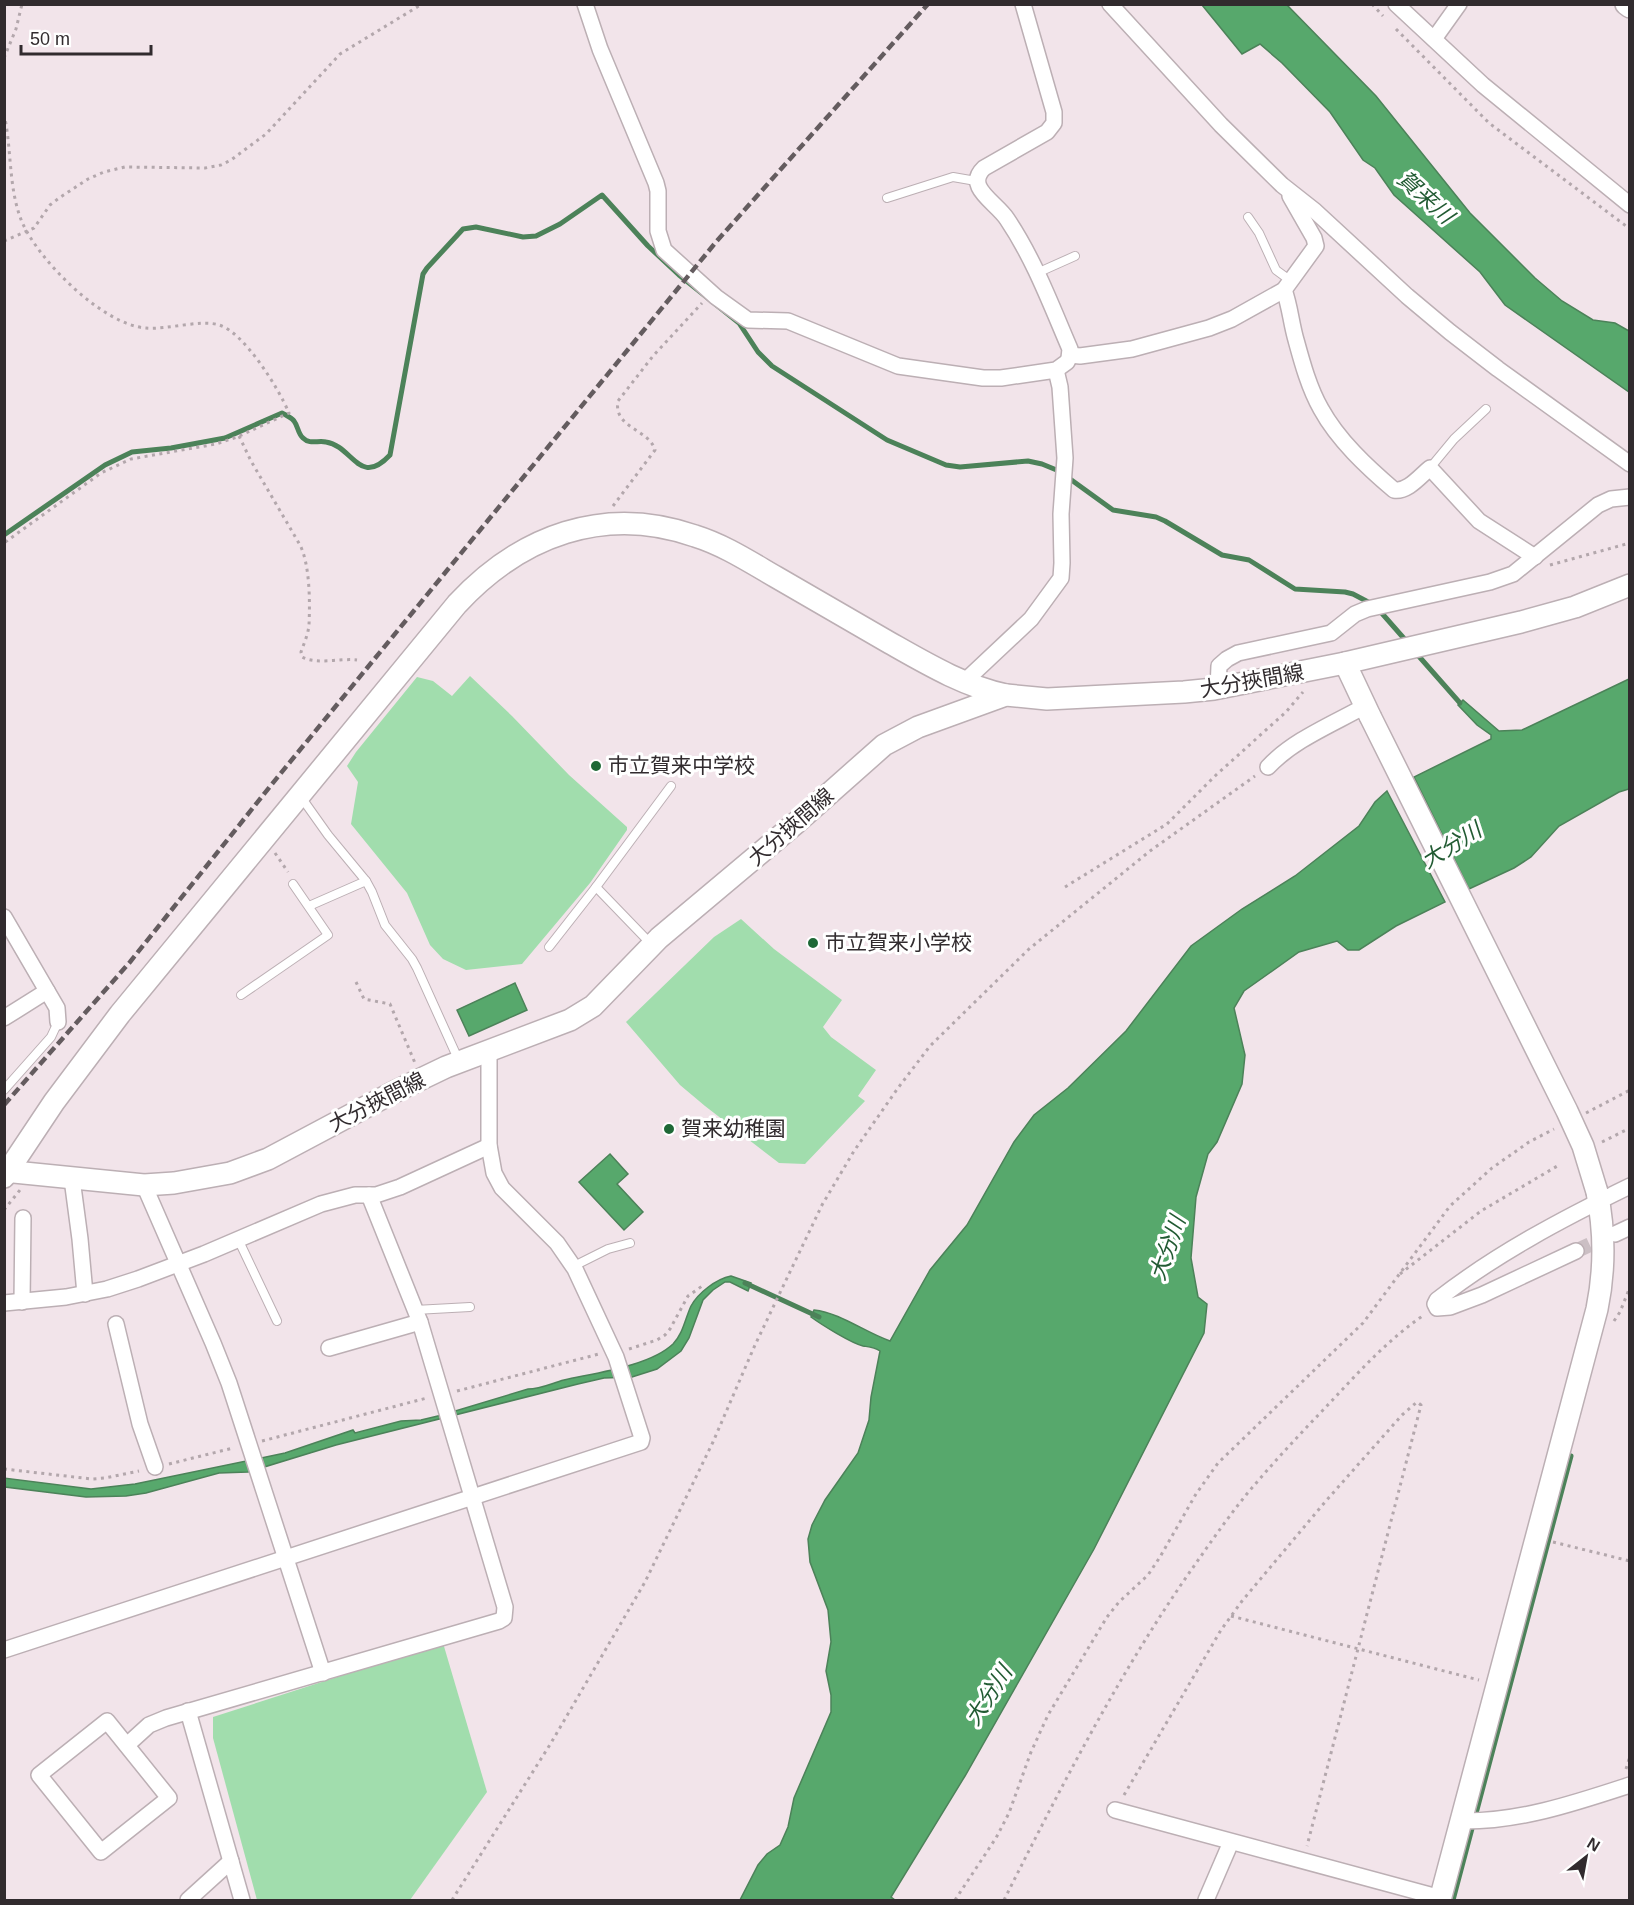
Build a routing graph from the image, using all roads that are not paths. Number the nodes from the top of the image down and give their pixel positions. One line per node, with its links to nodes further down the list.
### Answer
1 (585, 4): 16 (street)
2 (1023, 4): 7 (street)
3 (1110, 4): 8 (street)
4 (1396, 4): 6 (street)
5 (1459, 4): 6 (street)
6 (1434, 39): 10 (street)
7 (976, 180): 9 (lane); 13 (street)
8 (1282, 185): 14 (street); 18 (street)
9 (886, 198)
10 (1629, 205)
11 (1248, 217): 14 (lane)
12 (1075, 256): 13 (lane)
13 (1037, 273): 15 (street)
14 (1288, 286): 15 (street); 19 (street)
15 (1070, 355): 16 (street)
16 (1056, 370): 24 (street)
17 (1486, 409): 19 (lane)
18 (1629, 464)
19 (1430, 468): 21 (street)
20 (1629, 497): 21 (street)
21 (1542, 562): 25 (street)
22 (1629, 585): 23 (street, 大分挾間線)
23 (1345, 663): 25 (street, 大分挾間線); 27 (street)
24 (964, 682): 26 (street); 30 (street)
25 (1218, 688): 26 (street, 大分挾間線)
26 (1006, 695): 36 (street, 大分挾間線)
27 (1367, 711): 28 (street); 51 (street, bridge)
28 (1268, 767)
29 (671, 786): 33 (lane)
30 (300, 796): 31 (lane); 46 (street)
31 (366, 881): 34 (lane); 43 (lane)
32 (293, 884): 34 (lane)
33 (596, 888): 36 (lane); 37 (lane)
34 (309, 906): 39 (lane)
35 (4, 917): 38 (street)
36 (652, 945): 42 (street, 大分挾間線)
37 (549, 947)
38 (47, 991): 40 (street); 41 (street)
39 (242, 995)
40 (4, 1018)
41 (58, 1022): 44 (lane)
42 (489, 1051): 43 (street, 大分挾間線); 45 (street)
43 (460, 1062): 48 (street, 大分挾間線)
44 (4, 1090)
45 (489, 1146): 50 (street); 59 (street)
46 (11, 1176): 47 (street, 大分挾間線)
47 (72, 1179): 48 (street, 大分挾間線); 60 (street)
48 (144, 1185): 58 (street)
49 (1629, 1186): 51 (street)
50 (369, 1195): 55 (street); 64 (street)
51 (1598, 1197): 57 (street); 77 (street)
52 (23, 1218): 61 (street)
53 (1629, 1227): 54 (street)
54 (1615, 1234)
55 (238, 1239): 58 (street); 65 (lane)
56 (630, 1243): 59 (lane)
57 (1576, 1251)
58 (178, 1264): 60 (street); 70 (street)
59 (574, 1266): 69 (street)
60 (85, 1294): 61 (street)
61 (22, 1302): 62 (street)
62 (4, 1303)
63 (470, 1307): 64 (lane)
64 (418, 1316): 67 (street); 69 (street)
65 (277, 1321)
66 (116, 1324): 68 (street)
67 (329, 1348)
68 (155, 1467)
69 (472, 1497): 70 (street); 72 (street)
70 (285, 1557): 71 (street); 72 (street)
71 (4, 1650)
72 (323, 1673): 73 (street)
73 (188, 1711): 74 (street); 79 (street)
74 (127, 1745): 74 (street)
75 (1629, 1785): 77 (street)
76 (1115, 1810): 78 (street)
77 (1461, 1821): 80 (street)
78 (1231, 1842): 80 (street); 83 (street)
79 (231, 1861): 81 (street); 82 (street)
80 (1440, 1899)
81 (188, 1900)
82 (242, 1900)
83 (1206, 1900)

